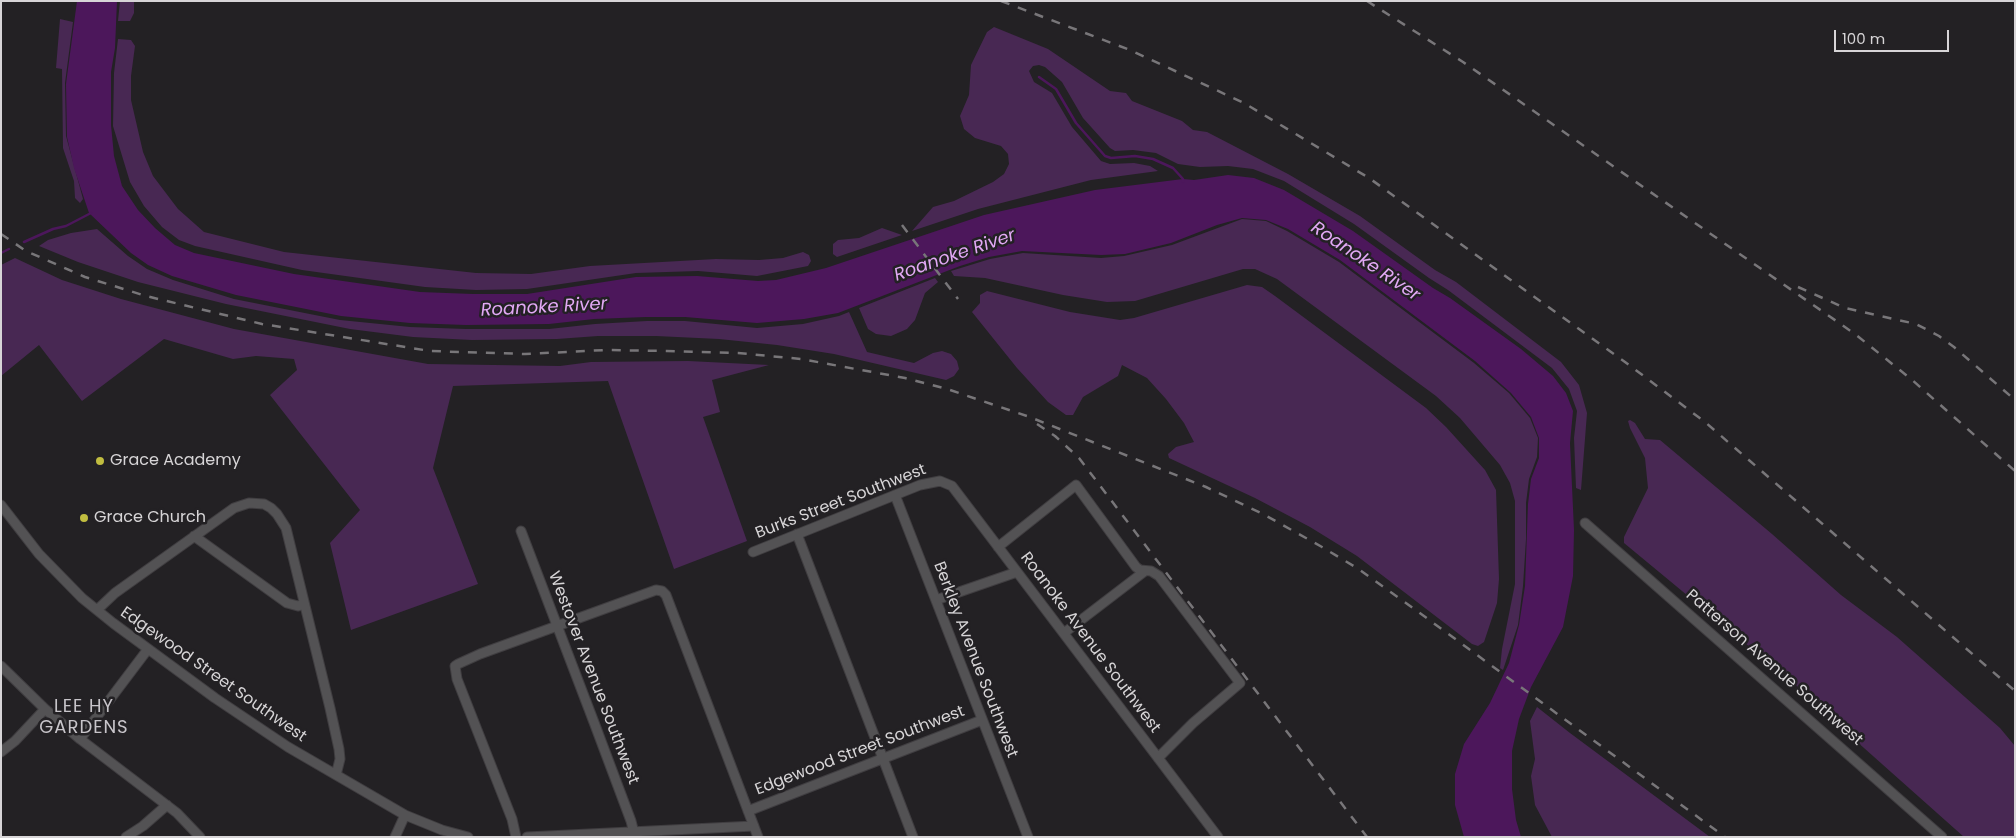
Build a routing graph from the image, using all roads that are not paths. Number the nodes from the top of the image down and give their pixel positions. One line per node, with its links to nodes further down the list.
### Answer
1 (894, 495): 5 (street, Burks Street Southwest); 7 (street, Burks Street Southwest); 11 (street, Berkley Avenue Southwest)
2 (1, 505): 13 (street, Edgewood Street Southwest)
3 (1585, 523): 40 (street, Patterson Avenue Southwest)
4 (520, 531): 14 (street, Westover Avenue Southwest)
5 (797, 534): 8 (street, Burks Street Southwest); 22 (street)
6 (194, 536): 12 (street); 12 (street); 13 (street)
7 (998, 547): 9 (street, Roanoke Avenue Southwest); 10 (street, Roanoke Avenue Southwest)
8 (753, 552)
9 (1145, 571): 15 (street); 23 (street)
10 (1017, 572): 11 (street); 15 (street, Roanoke Avenue Southwest)
11 (936, 600): 19 (street, Berkley Avenue Southwest)
12 (304, 604): 24 (street)
13 (97, 610): 16 (street, Edgewood Street Southwest)
14 (557, 626): 26 (street); 29 (street, Westover Avenue Southwest); 34 (street)
15 (1064, 633): 23 (street, Roanoke Avenue Southwest)
16 (148, 649): 20 (street); 24 (street, Edgewood Street Southwest)
17 (1, 666): 18 (street)
18 (45, 709): 20 (street); 21 (street)
19 (982, 720): 22 (street, Edgewood Street Southwest); 38 (street, Berkley Avenue Southwest)
20 (80, 738): 25 (street)
21 (1, 752)
22 (883, 758): 26 (street, Edgewood Street Southwest); 37 (street)
23 (1158, 758): 39 (street, Roanoke Avenue Southwest)
24 (336, 775): 27 (street, Edgewood Street Southwest)
25 (167, 805): 30 (street); 31 (street)
26 (748, 811): 28 (street)
27 (405, 815): 32 (street); 33 (street, Edgewood Street Southwest)
28 (754, 826): 29 (street); 36 (street)
29 (634, 834): 35 (street)
30 (126, 837)
31 (200, 837)
32 (395, 837)
33 (468, 837)
34 (516, 837)
35 (527, 837)
36 (758, 837)
37 (913, 837)
38 (1028, 837)
39 (1218, 837)
40 (1942, 837)

